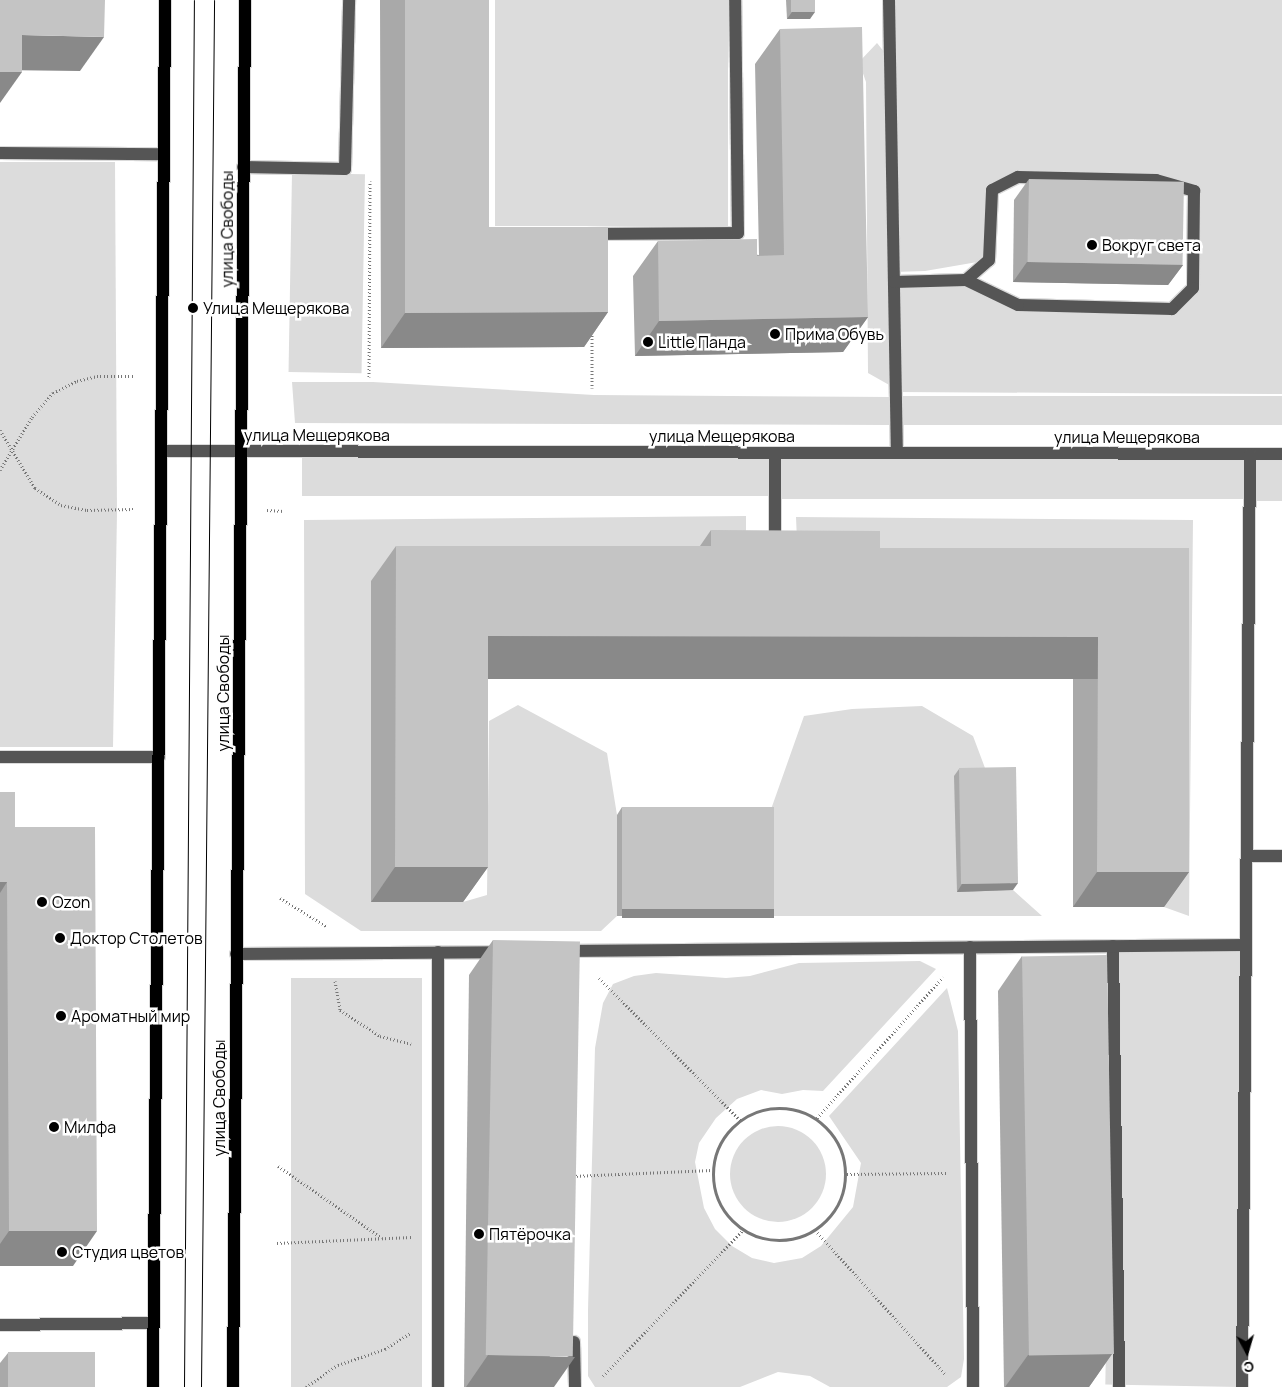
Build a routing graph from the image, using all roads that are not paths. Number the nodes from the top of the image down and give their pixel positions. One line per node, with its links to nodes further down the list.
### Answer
1 (165, 0): 7 (main road)
2 (245, 0): 8 (main road, улица Свободы)
3 (349, 0): 8 (street)
4 (735, 0): 9 (street)
5 (889, 0): 11 (street)
6 (0, 153): 7 (street)
7 (163, 154): 12 (main road)
8 (243, 167): 13 (main road, улица Свободы)
9 (573, 234)
10 (966, 280): 10 (street); 11 (street)
11 (894, 282): 15 (street)
12 (162, 451): 13 (street, улица Мещерякова); 20 (main road)
13 (241, 451): 14 (street, улица Мещерякова); 29 (main road, улица Свободы)
14 (775, 452): 15 (street, улица Мещерякова); 18 (street)
15 (897, 453): 16 (street, улица Мещерякова)
16 (1250, 454): 17 (street, улица Мещерякова); 21 (street)
17 (1282, 454)
18 (775, 558)
19 (0, 756): 20 (street)
20 (159, 757): 30 (main road)
21 (1247, 856): 22 (street); 23 (street)
22 (1282, 856)
23 (1246, 945): 24 (street); 39 (street)
24 (1113, 946): 25 (street); 38 (street)
25 (970, 947): 27 (street); 37 (street)
26 (516, 951): 28 (street)
27 (553, 951)
28 (438, 952): 29 (street); 35 (street)
29 (236, 954): 34 (main road, улица Свободы)
30 (154, 1323): 31 (street); 33 (main road)
31 (0, 1325)
32 (574, 1330): 36 (street)
33 (154, 1387)
34 (233, 1387)
35 (438, 1387)
36 (574, 1387)
37 (973, 1387)
38 (1119, 1387)
39 (1242, 1387)

